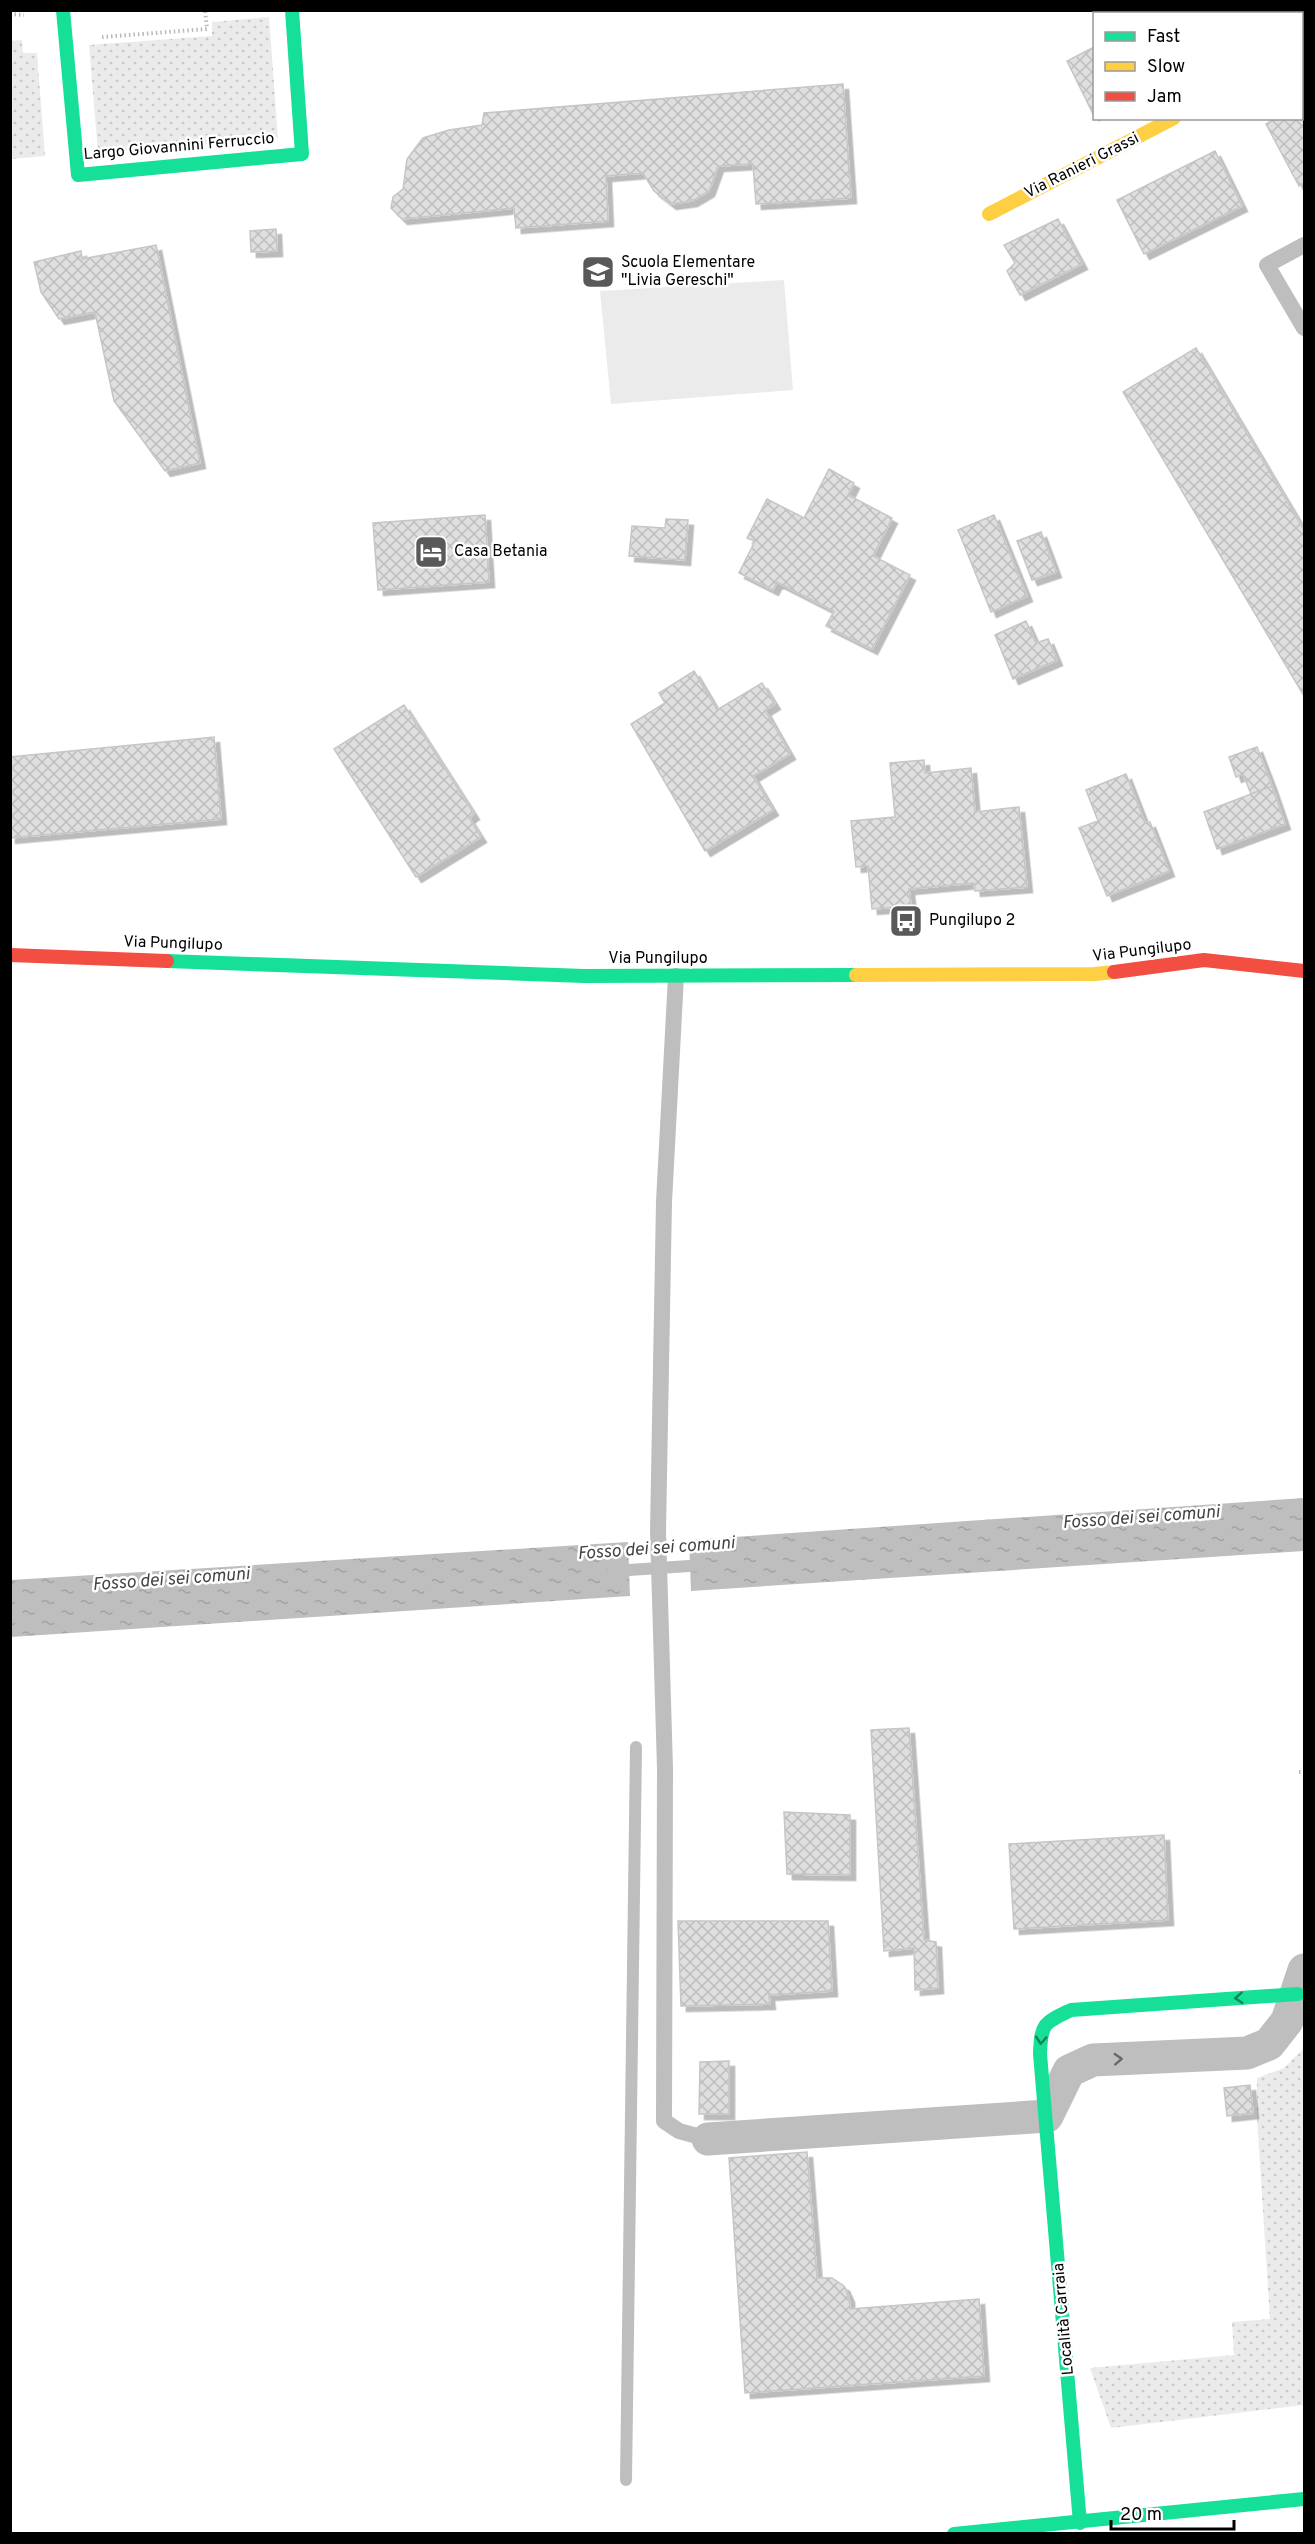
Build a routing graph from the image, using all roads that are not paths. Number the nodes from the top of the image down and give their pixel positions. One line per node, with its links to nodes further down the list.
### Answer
1 (63, 10): 2 (street, Largo Giovannini Ferruccio)
2 (292, 10)
3 (1170, 120): 4 (street, Via Ranieri Grassi)
4 (989, 214)
5 (1305, 245): 6 (lane)
6 (1305, 328)
7 (10, 955): 9 (street, Via Pungilupo)
8 (1305, 971): 9 (street, Via Pungilupo)
9 (676, 976): 12 (lane)
10 (1301, 1982): 11 (street, Località Carraia, one-way to 10); 11 (street, Località Carraia, one-way to 11)
11 (1047, 2116): 12 (street); 14 (street, Località Carraia)
12 (708, 2139)
13 (1305, 2499): 14 (street)
14 (1080, 2523): 15 (street)
15 (954, 2534)

